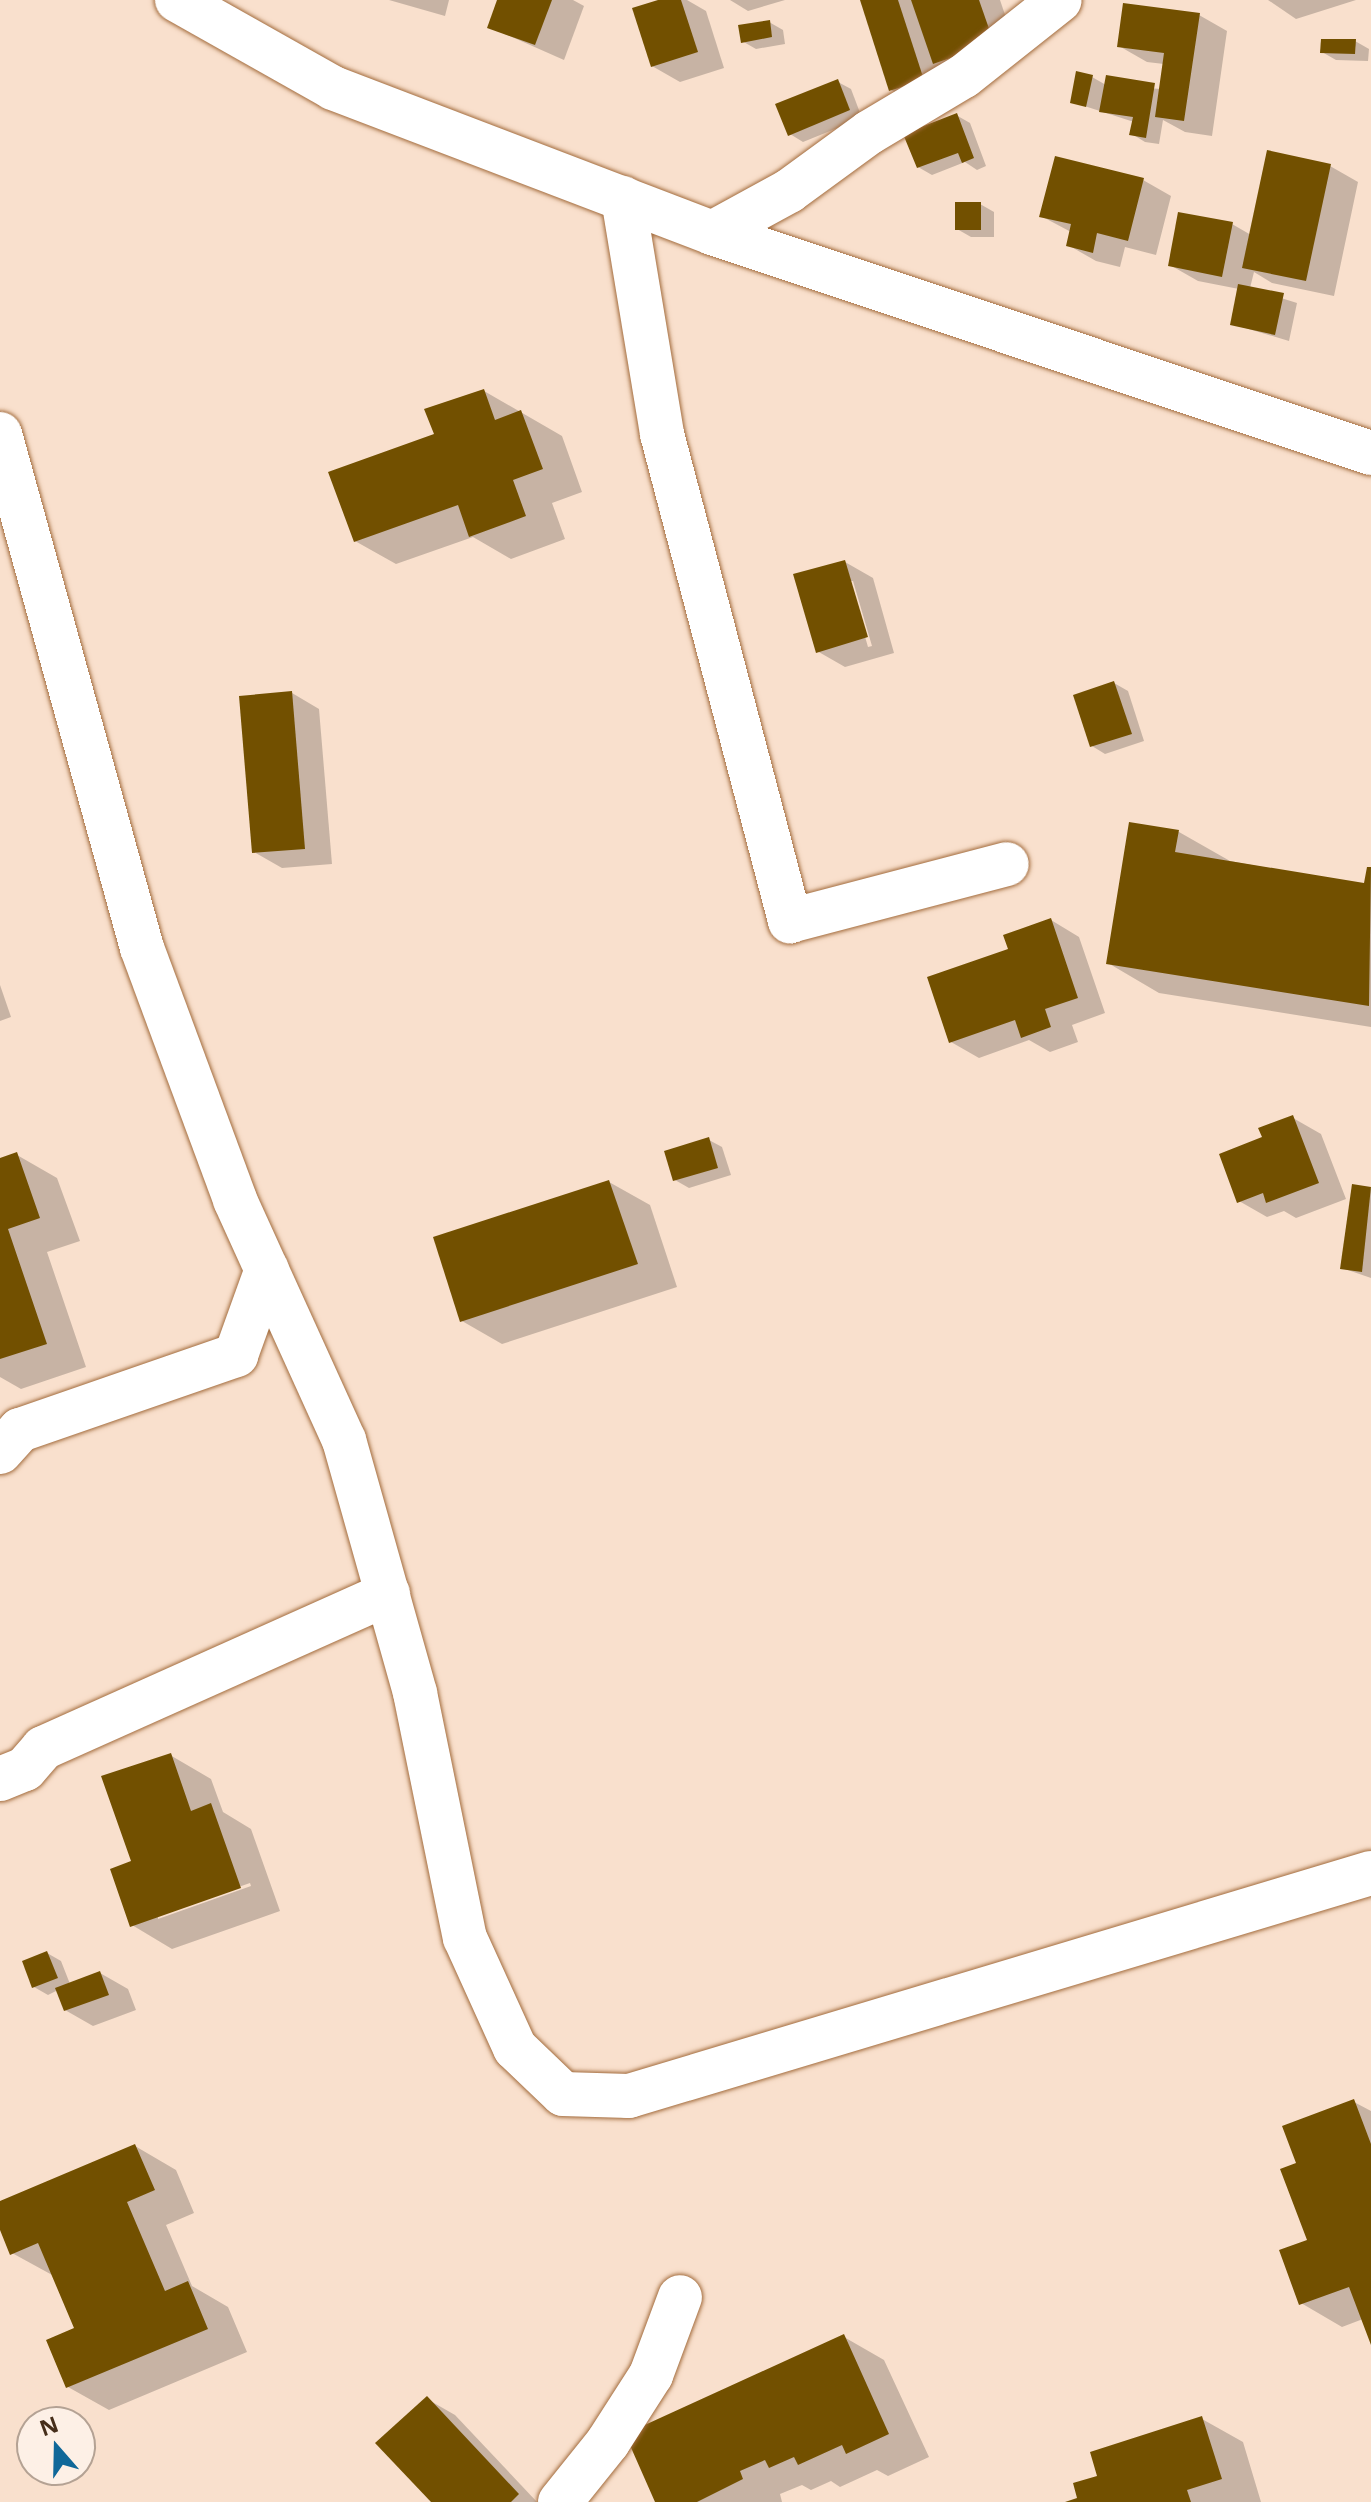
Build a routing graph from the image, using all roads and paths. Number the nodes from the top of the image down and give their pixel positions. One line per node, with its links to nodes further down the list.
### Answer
1 (177, 0): 3 (street)
2 (1060, 0): 4 (street)
3 (623, 198): 4 (street); 7 (street)
4 (712, 233): 6 (street)
5 (0, 434): 8 (street)
6 (1371, 453)
7 (1007, 864)
8 (267, 1269): 9 (street); 10 (street)
9 (0, 1452)
10 (388, 1594): 11 (street); 12 (street)
11 (0, 1779)
12 (1371, 1873)
13 (680, 2297): 14 (street)
14 (560, 2502)

